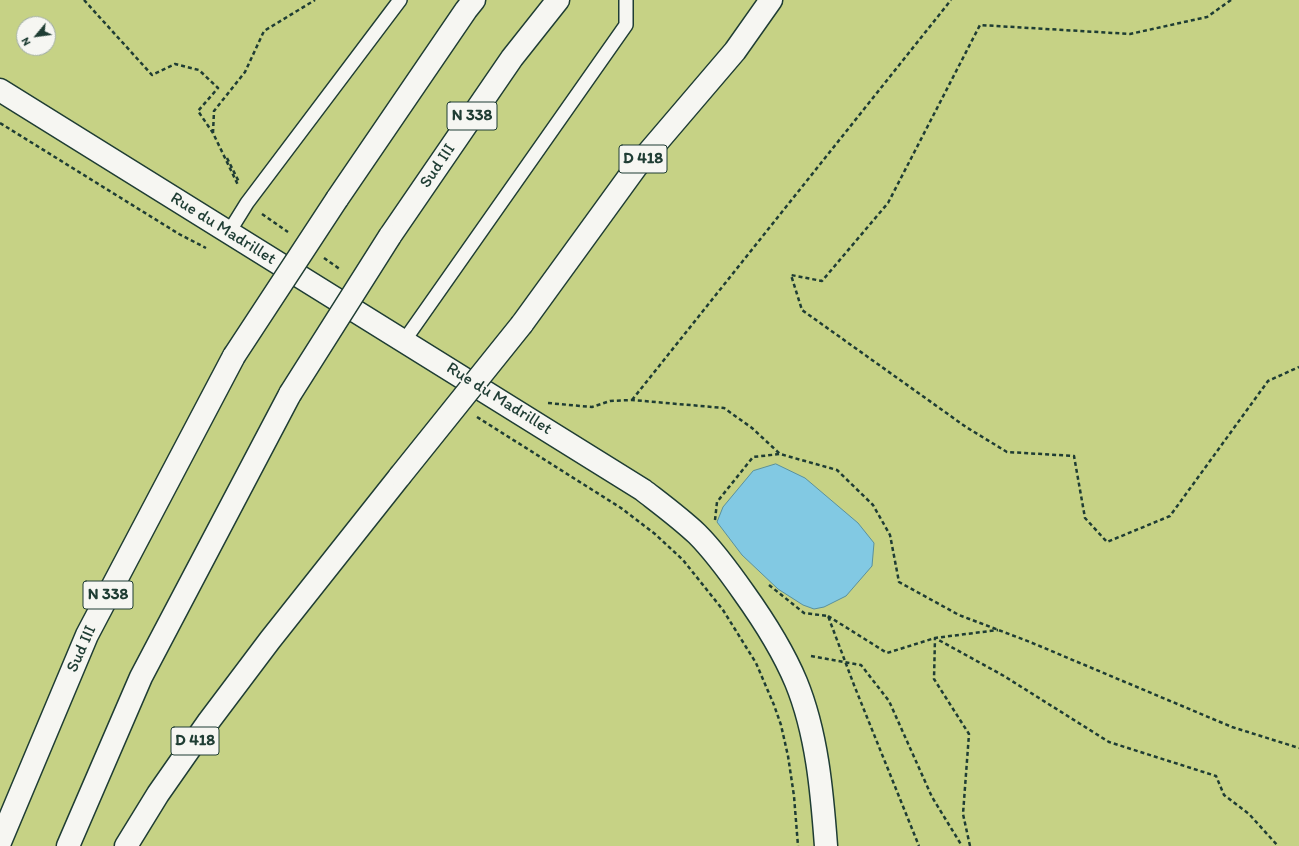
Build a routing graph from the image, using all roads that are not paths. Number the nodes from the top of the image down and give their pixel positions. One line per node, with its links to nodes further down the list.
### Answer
1 (400, 0): 7 (lane)
2 (558, 0): 10 (main road, Sud III / N 338, bridge)
3 (626, 0): 8 (lane)
4 (771, 0): 11 (main road, D 418, bridge)
5 (471, 3): 9 (main road, Sud III / N 338, bridge)
6 (0, 90): 7 (main road, Rue du Madrillet)
7 (229, 232): 8 (main road, Rue du Madrillet)
8 (404, 340): 12 (main road, Rue du Madrillet)
9 (0, 842)
10 (68, 846)
11 (126, 846)
12 (826, 846)

